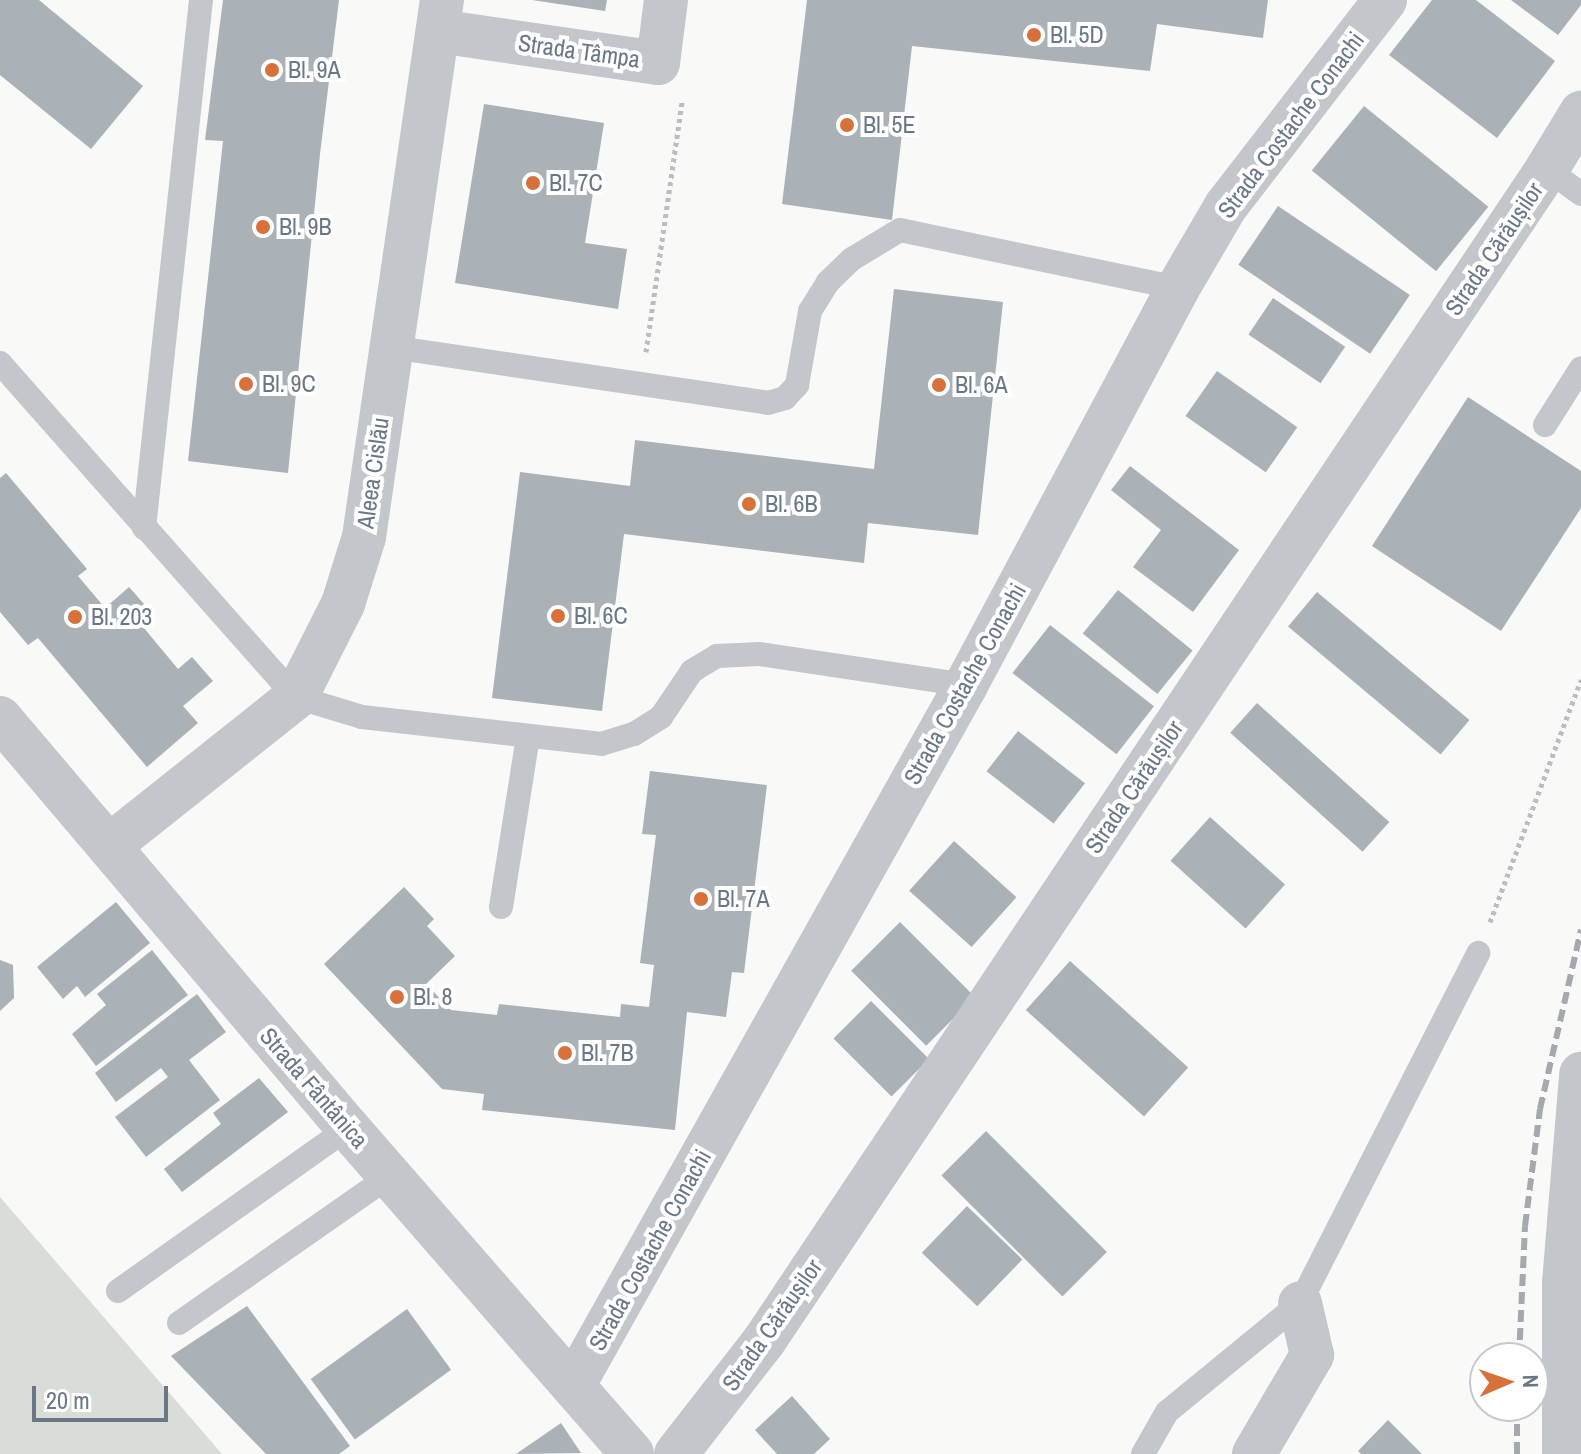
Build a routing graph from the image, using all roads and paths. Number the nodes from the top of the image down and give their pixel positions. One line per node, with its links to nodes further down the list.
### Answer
1 (201, 0): 14 (lane)
2 (666, 0): 5 (street, Strada Tâmpa)
3 (1385, 0): 8 (street, Strada Costache Conachi)
4 (440, 15): 5 (street, Strada Tâmpa); 9 (street, Aleea Cislău)
5 (658, 63): 12 (path)
6 (1581, 113): 7 (street, Strada Cărăușilor)
7 (1564, 182): 31 (street, Strada Cărăușilor)
8 (1178, 288): 12 (lane); 16 (street, Strada Costache Conachi)
9 (391, 347): 12 (lane); 17 (street, Aleea Cislău)
10 (0, 363): 14 (lane)
11 (1581, 368): 13 (lane)
12 (641, 386)
13 (1545, 425)
14 (144, 528): 17 (lane)
15 (1581, 680): 22 (path)
16 (966, 685): 19 (lane); 29 (street, Strada Costache Conachi)
17 (296, 697): 19 (lane); 20 (street, Aleea Cislău)
18 (0, 718): 20 (street, Strada Fântânica)
19 (528, 737): 21 (lane)
20 (109, 846): 24 (street, Strada Fântânica)
21 (501, 907)
22 (1478, 953): 27 (lane)
23 (1581, 1074): 34 (street)
24 (348, 1128): 25 (street, Strada Fântânica); 26 (lane)
25 (390, 1176): 28 (lane); 29 (street, Strada Fântânica)
26 (118, 1291)
27 (1300, 1303): 32 (lane); 33 (street)
28 (179, 1323)
29 (573, 1386): 30 (street, Strada Fântânica)
30 (632, 1454)
31 (676, 1454)
32 (1143, 1454)
33 (1254, 1454)
34 (1564, 1454)

